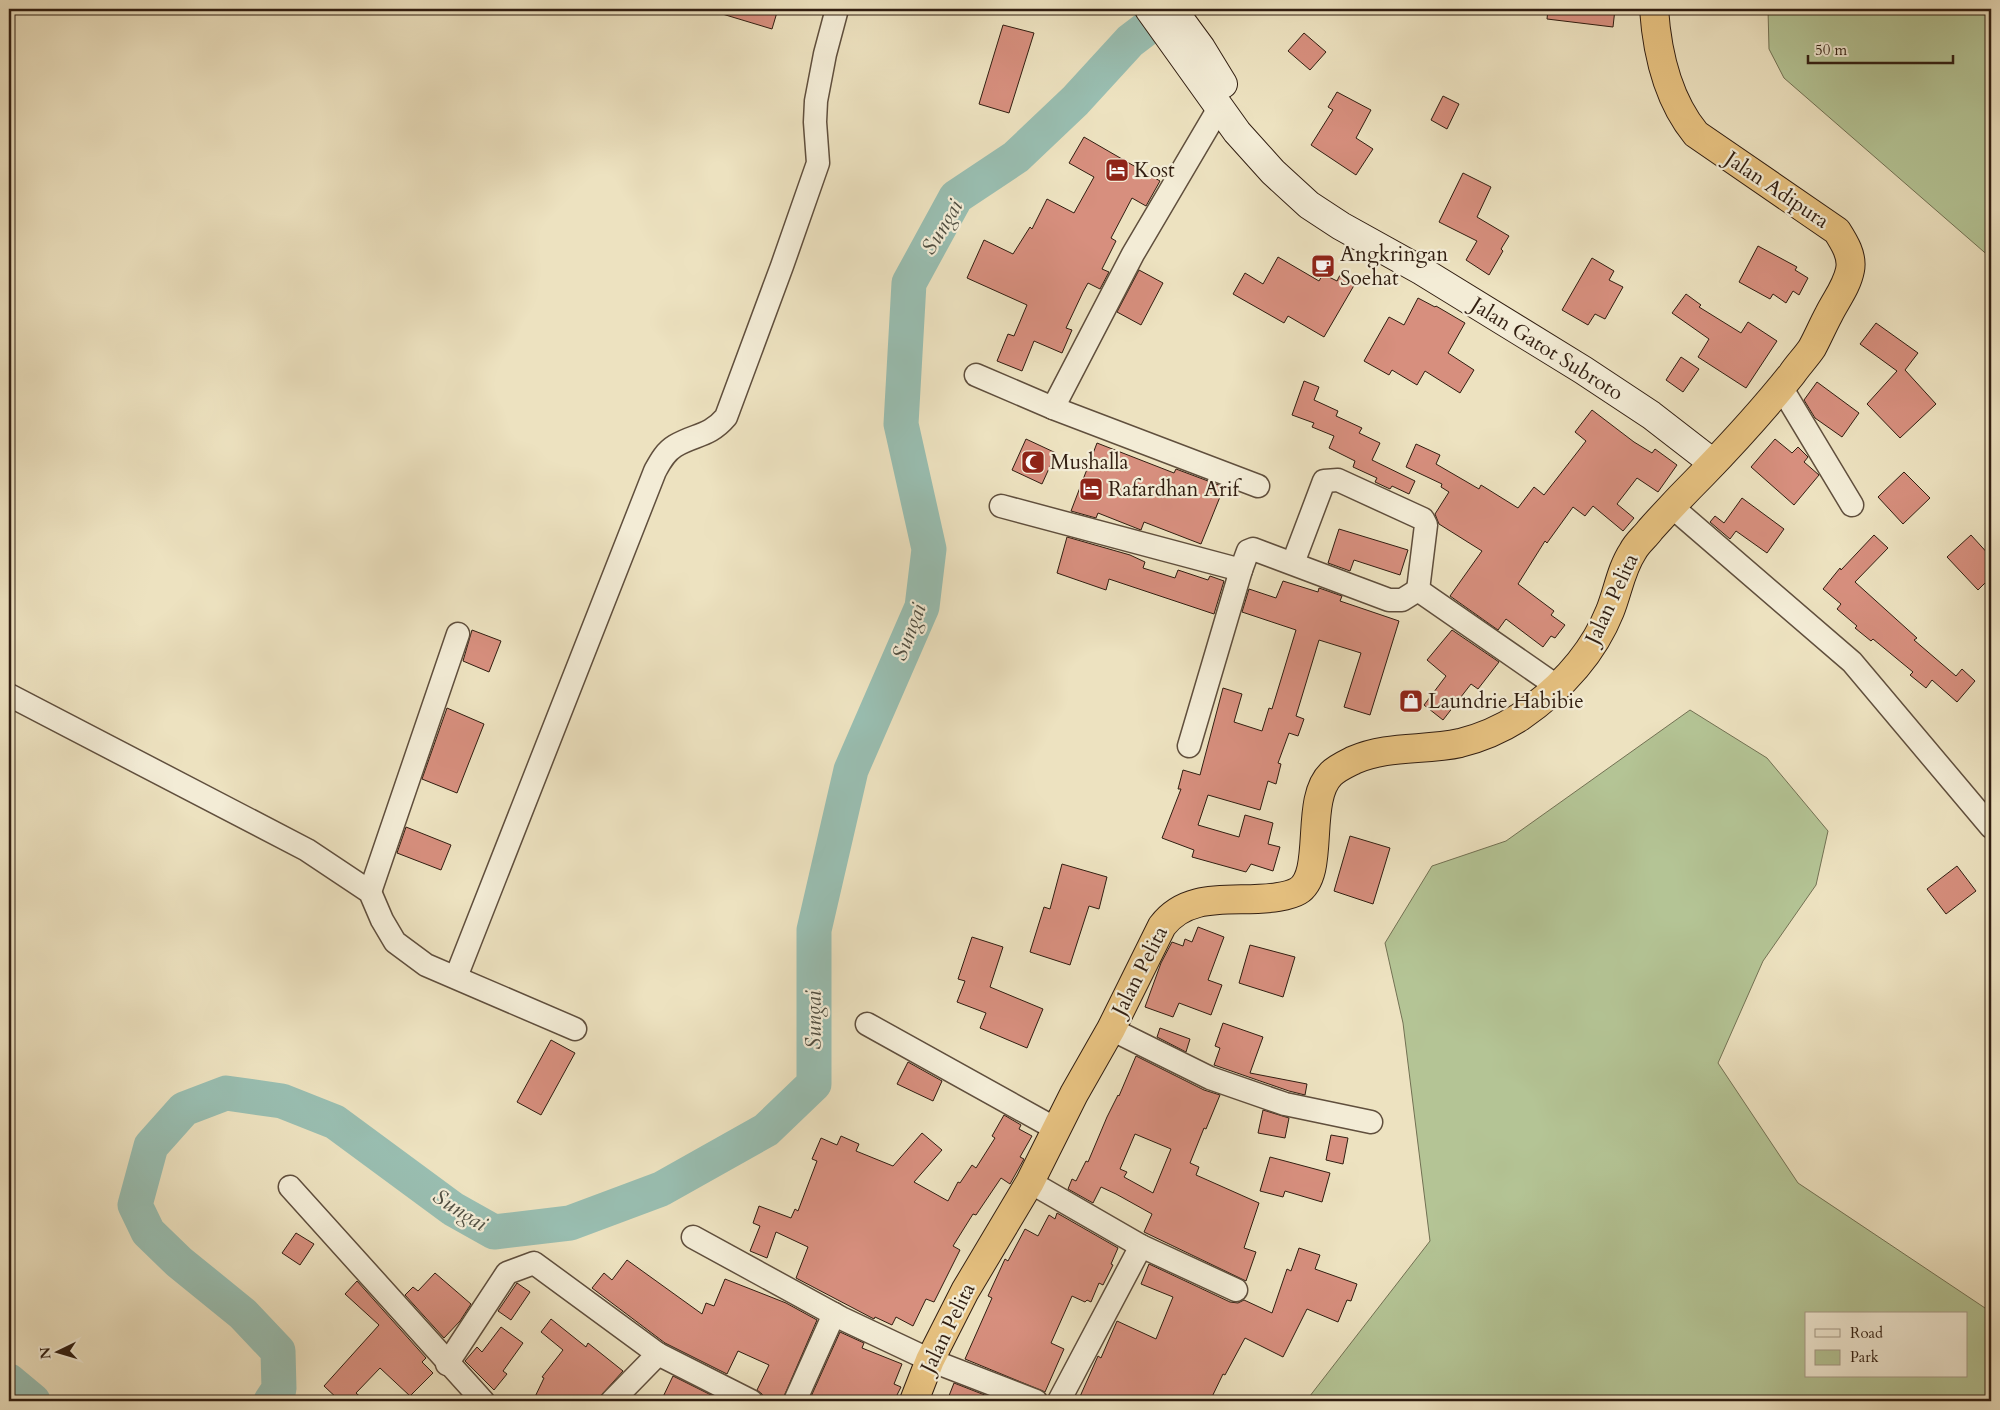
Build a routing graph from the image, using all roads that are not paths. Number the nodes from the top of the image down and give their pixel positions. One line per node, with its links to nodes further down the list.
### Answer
1 (837, 9): 25 (street)
2 (1150, 9): 5 (street, Jalan Gatot Subroto)
3 (1172, 9): 5 (street, Jalan Gatot Subroto)
4 (1654, 9): 9 (highway, Jalan Adipura)
5 (1192, 52): 6 (street, Jalan Gatot Subroto); 7 (street, Jalan Gatot Subroto)
6 (1219, 108): 7 (street, Jalan Gatot Subroto); 10 (street)
7 (1424, 265): 11 (street, Jalan Gatot Subroto)
8 (976, 375): 10 (street)
9 (1782, 387): 11 (highway, Jalan Adipura); 13 (street)
10 (1053, 408): 12 (street)
11 (1718, 458): 15 (highway, Jalan Pelita)
12 (1258, 486)
13 (1852, 505)
14 (1001, 506): 17 (street)
15 (1671, 506): 20 (highway, Jalan Pelita); 23 (street)
16 (1293, 563): 17 (street); 18 (street); 18 (street)
17 (1241, 570): 22 (street)
18 (1418, 590): 20 (street)
19 (458, 634): 24 (street)
20 (1558, 687): 28 (highway, Jalan Pelita)
21 (9, 695): 24 (street)
22 (1189, 746)
23 (1991, 827)
24 (370, 892): 25 (street)
25 (456, 977): 27 (street)
26 (867, 1024): 30 (street)
27 (575, 1029)
28 (1111, 1029): 29 (street); 30 (highway, Jalan Pelita)
29 (1371, 1122)
30 (1056, 1130): 31 (highway, Jalan Pelita)
31 (1030, 1182): 34 (street); 38 (highway, Jalan Pelita)
32 (290, 1186): 39 (street)
33 (693, 1237): 36 (street)
34 (1141, 1246): 35 (street); 46 (street)
35 (1236, 1290)
36 (834, 1314): 38 (street); 43 (street)
37 (658, 1354): 39 (street); 41 (street); 42 (street)
38 (930, 1360): 44 (highway, Jalan Pelita); 45 (street)
39 (448, 1364): 40 (street)
40 (483, 1401)
41 (612, 1401)
42 (751, 1401)
43 (795, 1401)
44 (914, 1401)
45 (1036, 1401)
46 (1059, 1401)

